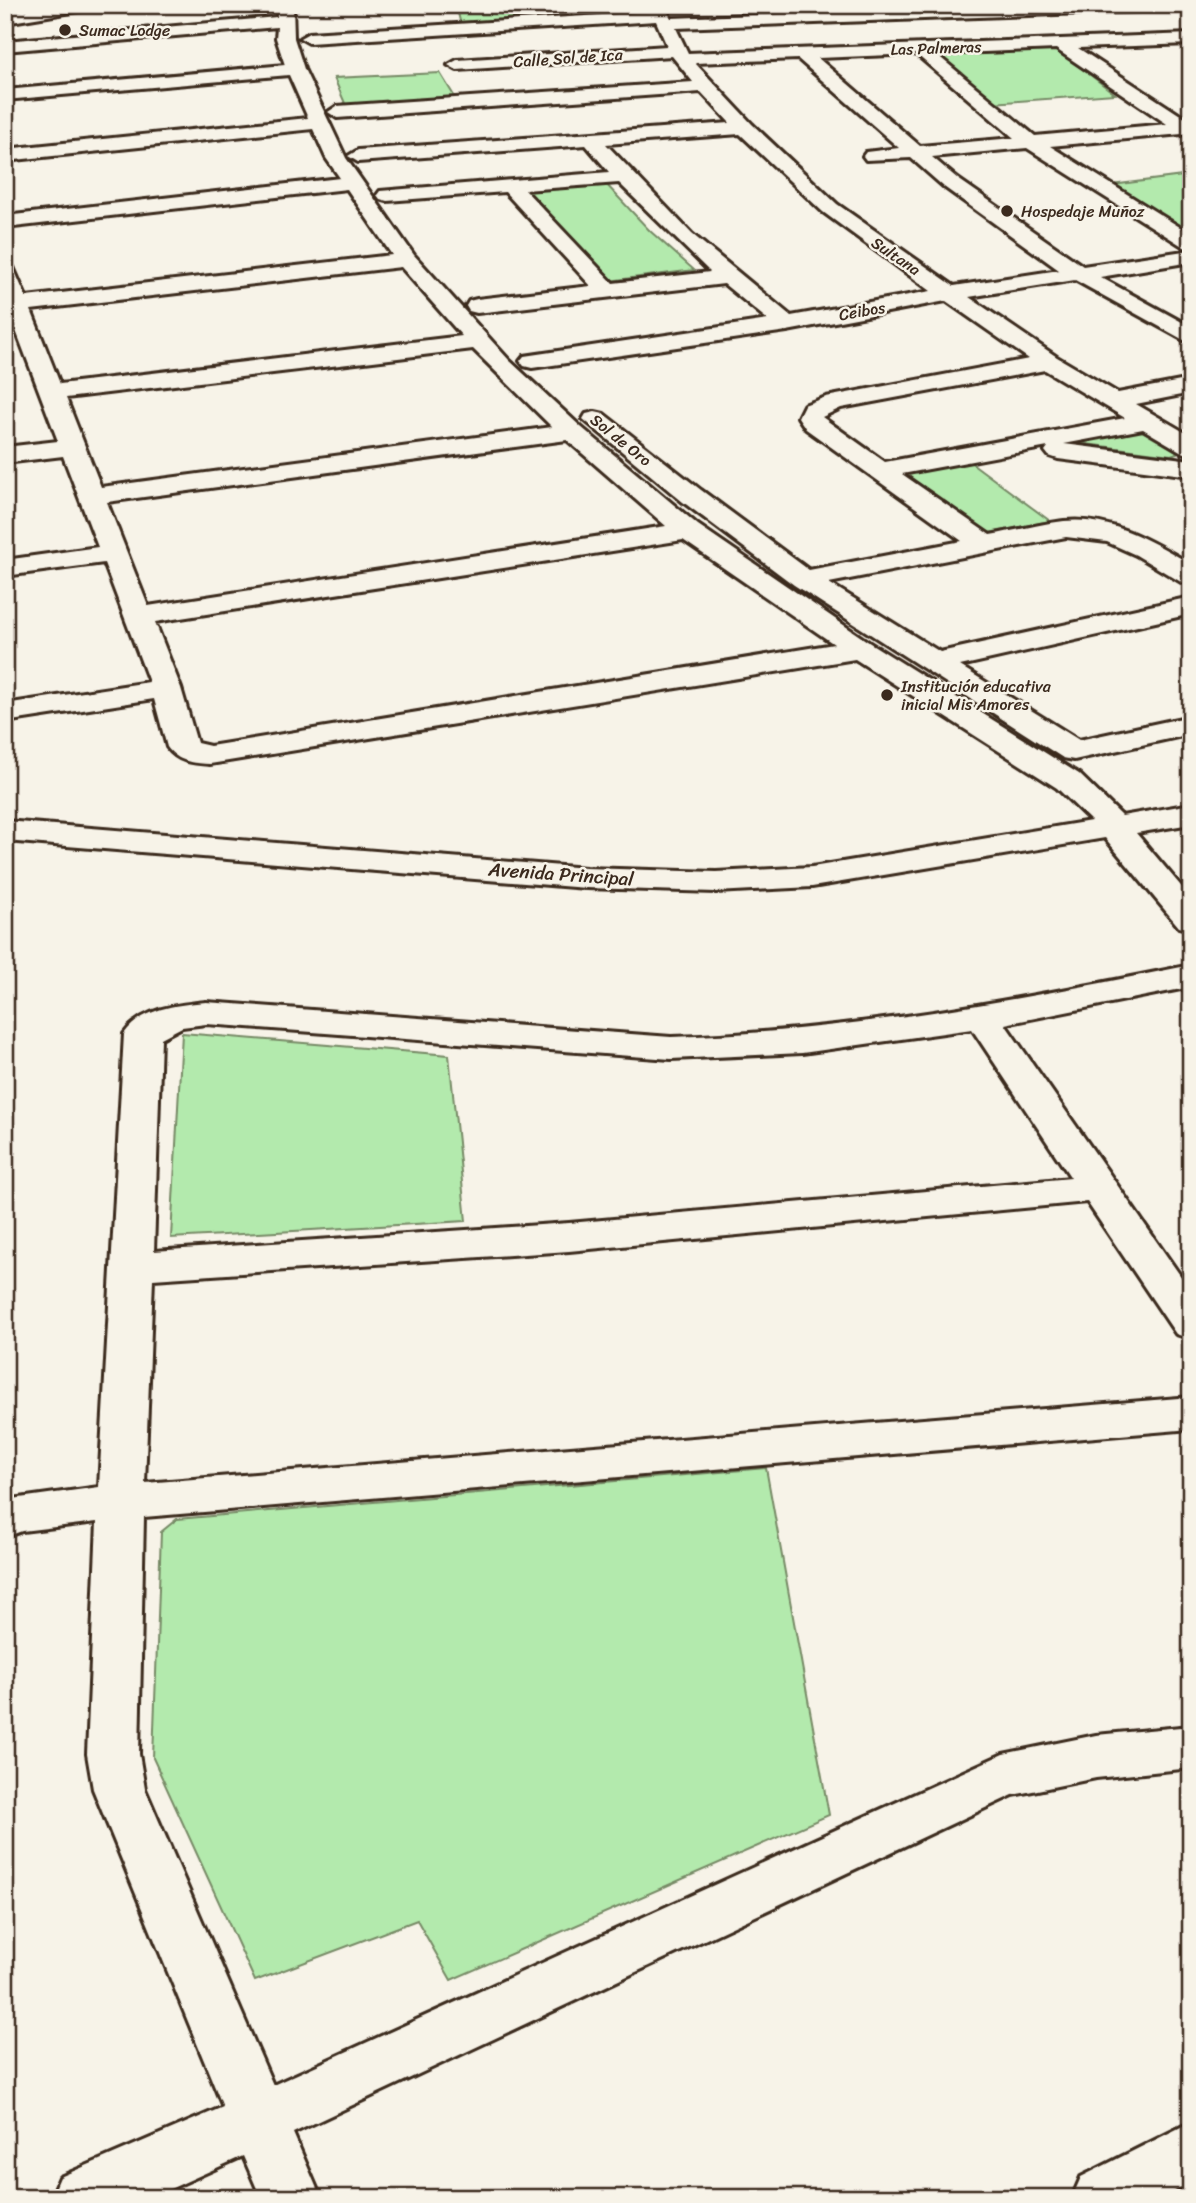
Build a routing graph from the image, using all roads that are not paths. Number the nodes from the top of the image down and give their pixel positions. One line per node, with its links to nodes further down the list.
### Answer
1 (84, 5): 8 (street)
2 (303, 5): 9 (street, Sol de Oro)
3 (1168, 5): 4 (street)
4 (1121, 6): 5 (street)
5 (785, 12): 7 (street)
6 (284, 13): 12 (street); 18 (street)
7 (661, 15): 15 (street, Sultana); 17 (street)
8 (5, 19)
9 (309, 38): 17 (street); 21 (street, Sol de Oro)
10 (1182, 39): 11 (street, Las Palmeras); 14 (street)
11 (1060, 44): 13 (street, Las Palmeras); 23 (street)
12 (5, 46)
13 (920, 49): 16 (street, Las Palmeras); 25 (street)
14 (1191, 51)
15 (680, 54): 16 (street, Las Palmeras); 17 (street, Calle Sol de Ica); 19 (street, Sultana)
16 (803, 54): 26 (street)
17 (455, 60): 19 (street); 21 (street)
18 (295, 69): 20 (street); 21 (street)
19 (706, 86): 22 (street, Sultana)
20 (5, 95)
21 (328, 118): 27 (street); 28 (street, Sol de Oro); 31 (street)
22 (745, 128): 24 (street); 42 (street, Sultana)
23 (1189, 130): 25 (street)
24 (593, 141): 28 (street); 30 (street)
25 (1030, 142): 26 (street); 35 (street)
26 (914, 153): 29 (street); 39 (street)
27 (5, 155)
28 (358, 156): 33 (street, Sol de Oro)
29 (873, 156)
30 (622, 177): 32 (street); 40 (street)
31 (351, 183): 34 (street); 36 (street)
32 (510, 186): 33 (street); 41 (street)
33 (387, 195): 36 (street, Sol de Oro)
34 (5, 222)
35 (1191, 243)
36 (417, 248): 43 (street); 44 (street, Sol de Oro); 49 (street)
37 (1191, 256): 39 (street, Ceibos)
38 (5, 272): 43 (street)
39 (1078, 273): 42 (street, Ceibos); 47 (street)
40 (726, 277): 41 (street); 46 (street)
41 (608, 291): 44 (street)
42 (952, 294): 46 (street, Ceibos); 51 (street, Sultana)
43 (12, 305): 53 (street)
44 (477, 306): 50 (street, Sol de Oro)
45 (1191, 320): 47 (street)
46 (787, 324): 50 (street, Ceibos)
47 (1168, 324): 48 (street)
48 (1191, 337)
49 (478, 341): 53 (street); 56 (street)
50 (532, 361): 69 (street, Sol de Oro)
51 (1049, 362): 54 (street, Sultana); 62 (street)
52 (1191, 386): 54 (street)
53 (52, 391): 57 (street)
54 (1114, 401): 55 (street, Sultana)
55 (1147, 421): 58 (street, Sultana); 59 (street)
56 (572, 432): 63 (street); 64 (street)
57 (73, 447): 60 (street); 63 (street)
58 (1191, 447)
59 (993, 449): 61 (street); 62 (street)
60 (5, 455)
61 (1191, 468)
62 (881, 470): 65 (street)
63 (92, 496): 66 (street)
64 (688, 531): 71 (street); 72 (street)
65 (984, 544): 68 (street); 69 (street)
66 (114, 553): 67 (street); 71 (street)
67 (5, 568)
68 (1191, 576)
69 (804, 579): 73 (street, Sol de Oro)
70 (1191, 605): 73 (street)
71 (139, 616): 74 (street)
72 (860, 649): 74 (street); 78 (street)
73 (932, 663): 76 (street, Sol de Oro)
74 (166, 688): 75 (street)
75 (5, 713)
76 (1191, 725)
77 (1191, 814): 78 (street, Avenida Principal)
78 (1113, 827): 79 (street, Avenida Principal); 80 (street)
79 (5, 831)
80 (1191, 920)
81 (1191, 976): 82 (street)
82 (982, 1018): 83 (street); 84 (street)
83 (1098, 1188): 84 (street); 85 (street)
84 (132, 1266): 87 (street)
85 (1191, 1324)
86 (1191, 1413): 87 (street)
87 (121, 1502): 88 (street); 90 (street)
88 (5, 1519)
89 (1191, 1747): 90 (street)
90 (259, 2120): 92 (street); 93 (street)
91 (1191, 2150): 94 (street)
92 (81, 2198)
93 (291, 2198)
94 (1102, 2198)

